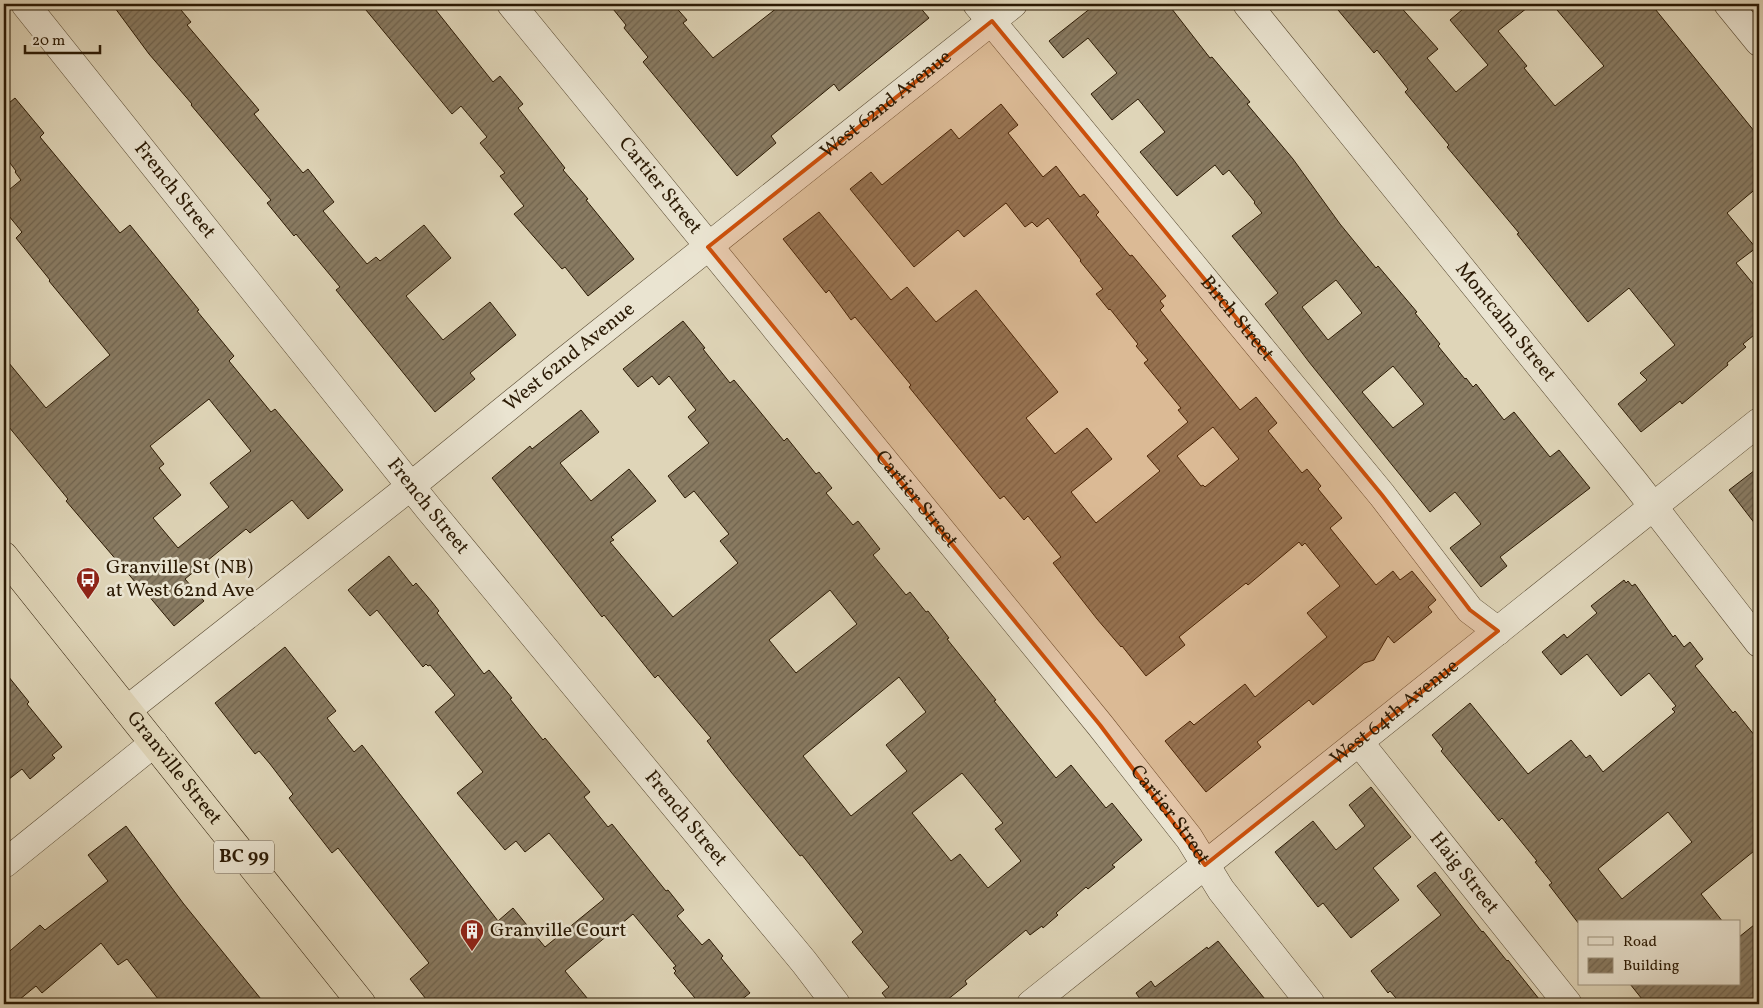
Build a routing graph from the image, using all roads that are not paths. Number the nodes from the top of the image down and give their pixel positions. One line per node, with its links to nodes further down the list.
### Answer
1 (25, 4): 10 (street, French Street)
2 (510, 4): 8 (street, Cartier Street)
3 (1013, 4): 6 (street, West 62nd Avenue)
4 (1247, 4): 11 (street, Montcalm Street)
5 (1728, 4): 7 (street)
6 (984, 12): 8 (street, West 62nd Avenue); 13 (street, Birch Street)
7 (1759, 42)
8 (708, 247): 10 (street, West 62nd Avenue); 19 (street, Cartier Street)
9 (1759, 422): 11 (street, West 64th Avenue)
10 (411, 486): 15 (street, West 62nd Avenue); 21 (street, French Street)
11 (1653, 506): 13 (street, West 64th Avenue); 14 (street, Montcalm Street)
12 (4, 556): 15 (highway, Granville Street / BC 99)
13 (1498, 630): 16 (street, West 64th Avenue)
14 (1759, 643)
15 (127, 710): 17 (highway, Granville Street / BC 99)
16 (1359, 742): 19 (street, West 64th Avenue); 24 (street, Haig Street)
17 (154, 743): 18 (street); 20 (highway, Granville Street / BC 99)
18 (4, 864)
19 (1205, 864): 22 (street, West 64th Avenue); 23 (street, Cartier Street)
20 (362, 1004)
21 (836, 1004)
22 (1031, 1004)
23 (1311, 1004)
24 (1568, 1004)

